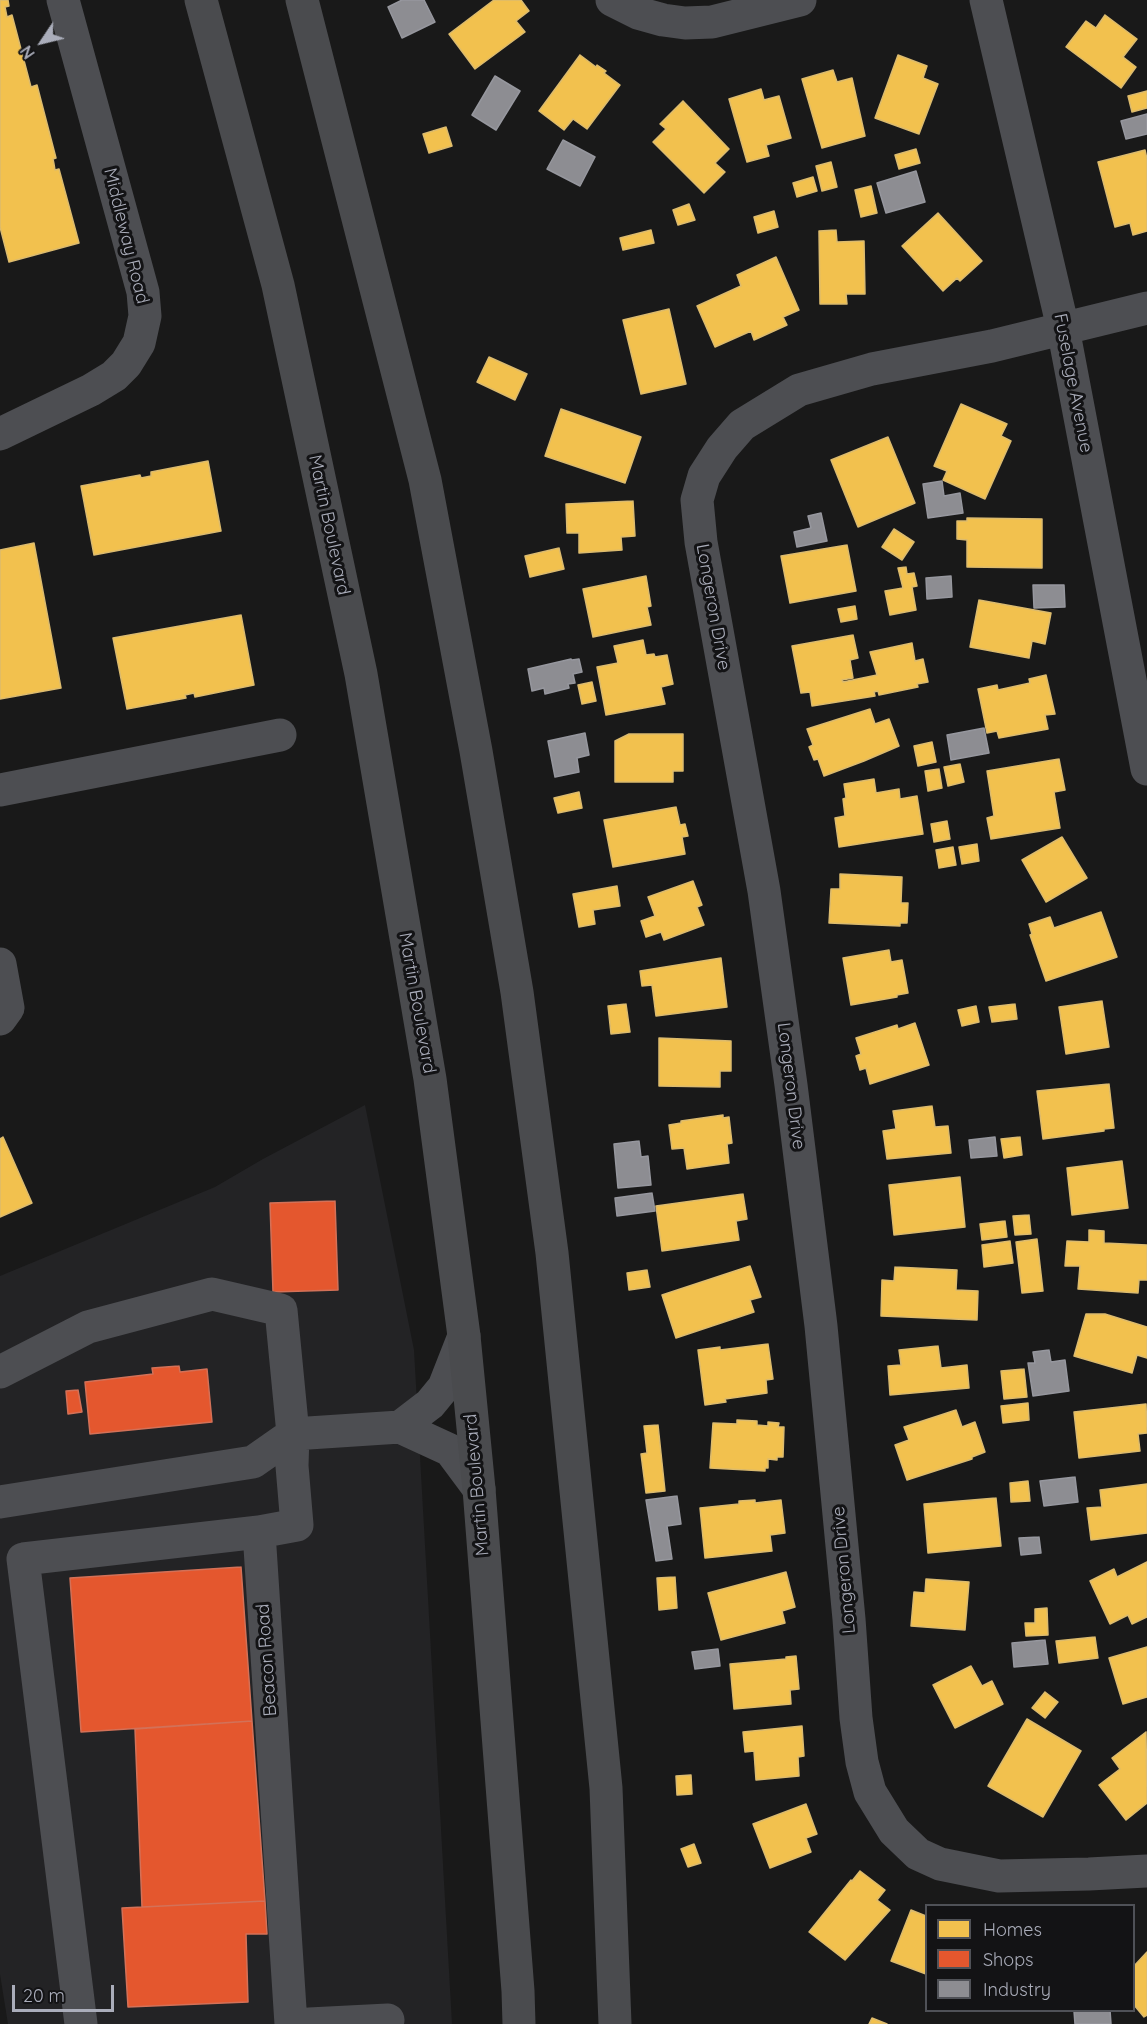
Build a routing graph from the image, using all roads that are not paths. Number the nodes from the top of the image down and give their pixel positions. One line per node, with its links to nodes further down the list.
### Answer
1 (63, 0): 9 (street, Middleway Road)
2 (201, 0): 15 (main road, Martin Boulevard)
3 (302, 0): 28 (main road)
4 (612, 0): 5 (street)
5 (800, 0)
6 (986, 0): 8 (street, Fuselage Avenue)
7 (1147, 308): 8 (street, Longeron Drive)
8 (1063, 328): 11 (street, Fuselage Avenue); 22 (street, Longeron Drive)
9 (0, 434)
10 (280, 735): 12 (street)
11 (1147, 769)
12 (0, 790)
13 (0, 964): 14 (street)
14 (4, 1014)
15 (464, 1336): 17 (street); 19 (main road, Martin Boulevard)
16 (0, 1372): 18 (street)
17 (400, 1427): 18 (street); 19 (street)
18 (293, 1434): 20 (street); 21 (street)
19 (478, 1489): 27 (main road, Martin Boulevard)
20 (0, 1502)
21 (259, 1532): 24 (street); 25 (street, Beacon Road)
22 (1147, 1871)
23 (388, 2020): 26 (street)
24 (81, 2024)
25 (291, 2024)
26 (309, 2024)
27 (519, 2024)
28 (615, 2024)

